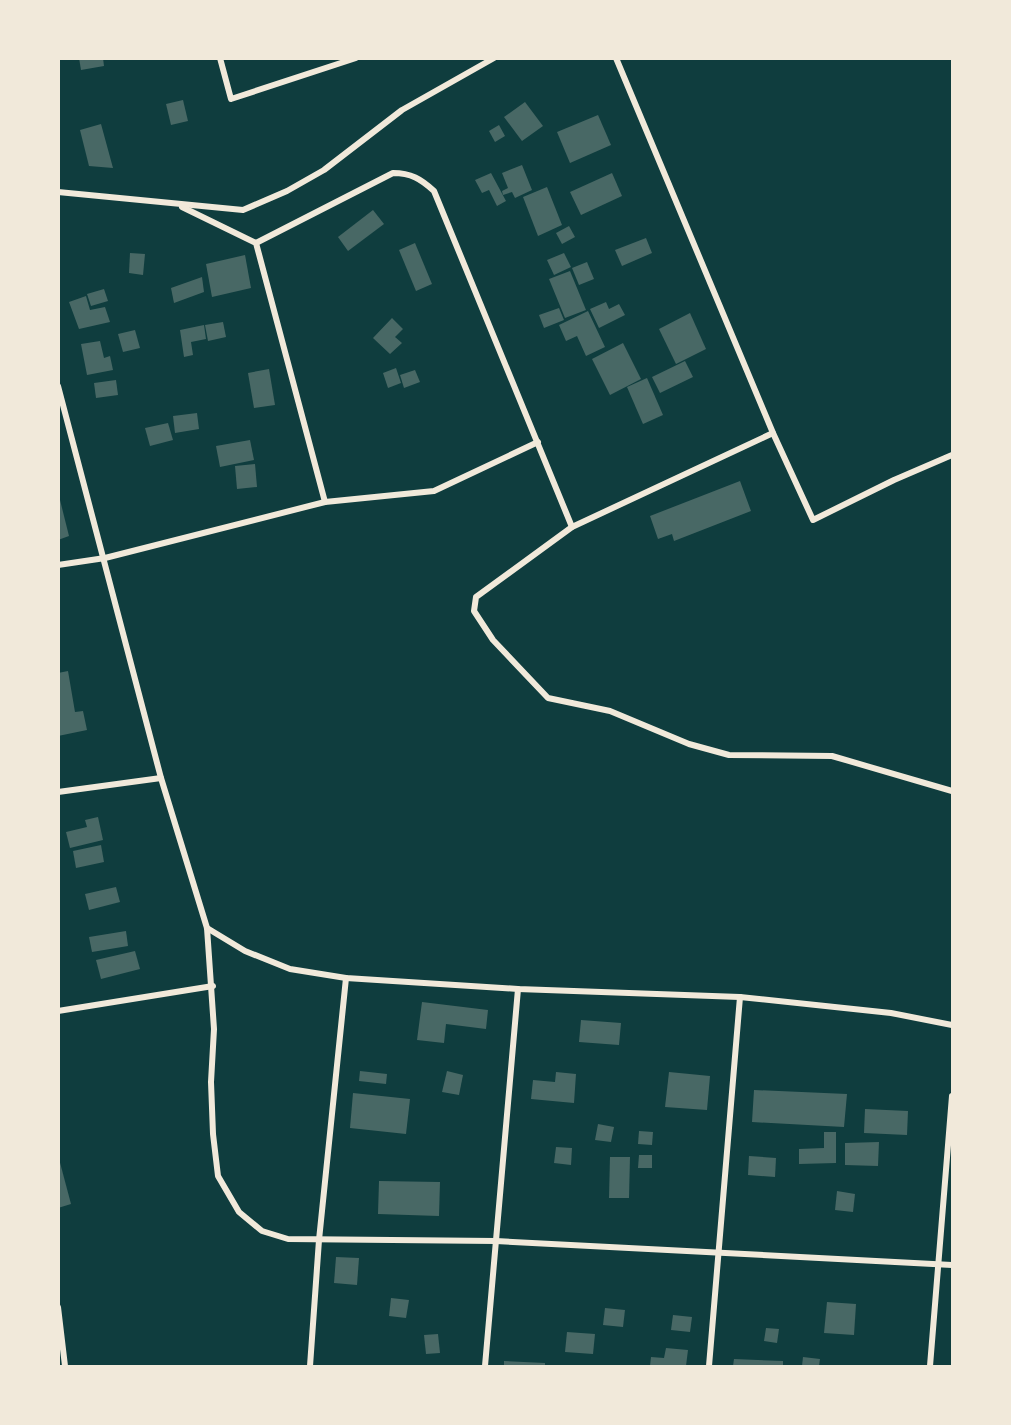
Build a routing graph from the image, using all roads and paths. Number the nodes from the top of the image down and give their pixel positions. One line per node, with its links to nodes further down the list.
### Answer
1 (220, 58): 2 (street)
2 (356, 58)
3 (494, 58): 6 (street)
4 (616, 58): 9 (street)
5 (58, 192): 6 (street)
6 (176, 205): 7 (street)
7 (256, 243): 10 (street); 12 (street)
8 (58, 386): 14 (street)
9 (773, 433): 11 (street); 13 (street)
10 (538, 442): 12 (street); 13 (street)
11 (952, 455)
12 (325, 502): 14 (street)
13 (572, 527): 17 (street)
14 (105, 558): 15 (street); 16 (street)
15 (58, 566)
16 (162, 778): 18 (street); 19 (street)
17 (952, 790)
18 (58, 792)
19 (207, 928): 20 (street); 21 (street)
20 (346, 978): 22 (street); 27 (street)
21 (213, 986): 24 (street); 27 (street)
22 (518, 989): 23 (street); 28 (street)
23 (740, 997): 25 (street); 29 (street)
24 (58, 1011)
25 (952, 1025)
26 (952, 1096): 31 (street)
27 (319, 1240): 28 (street); 34 (street)
28 (496, 1241): 29 (street); 35 (street)
29 (719, 1252): 31 (street); 36 (street)
30 (952, 1265): 31 (street)
31 (937, 1266): 37 (street)
32 (58, 1307): 33 (street)
33 (65, 1366)
34 (310, 1366)
35 (485, 1366)
36 (709, 1366)
37 (930, 1366)

